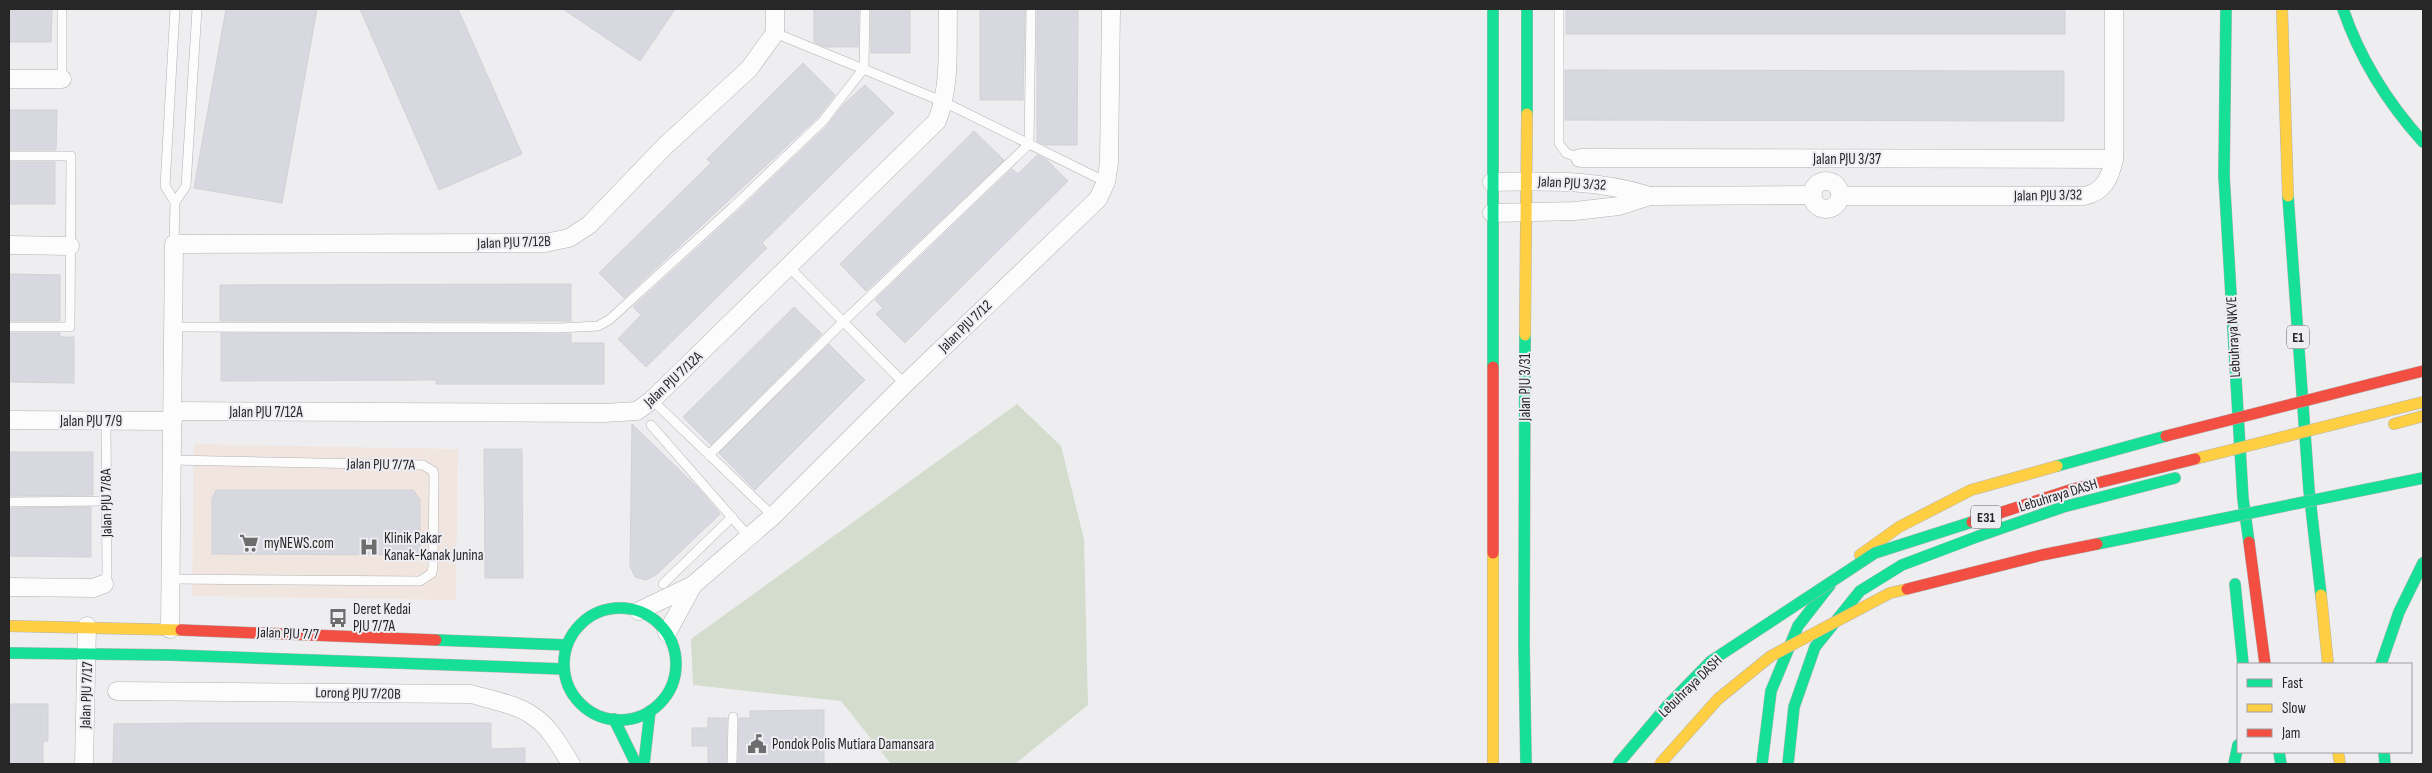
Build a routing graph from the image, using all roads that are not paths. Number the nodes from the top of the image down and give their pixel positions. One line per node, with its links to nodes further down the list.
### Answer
1 (62, 9): 19 (lane)
2 (175, 9): 30 (lane)
3 (197, 9): 30 (lane)
4 (775, 9): 16 (street)
5 (864, 9): 17 (lane)
6 (948, 9): 20 (street, Jalan PJU 7/12A)
7 (1031, 9): 22 (lane)
8 (1111, 9): 27 (street, Jalan PJU 7/12)
9 (1493, 9): 28 (main road)
10 (1528, 9): 26 (main road, Jalan PJU 3/31)
11 (1559, 9): 24 (lane)
12 (2114, 9): 25 (street, Jalan PJU 3/32)
13 (2226, 9): 58 (main road, Lebuhraya NKVE)
14 (2282, 9): 82 (main road, E1)
15 (2343, 9): 21 (main road)
16 (774, 33): 17 (lane); 33 (street, Jalan PJU 7/12B)
17 (864, 68): 20 (lane); 39 (lane)
18 (9, 79): 19 (street)
19 (62, 79)
20 (944, 102): 22 (lane); 36 (street, Jalan PJU 7/12A)
21 (2423, 142)
22 (1029, 144): 27 (lane); 37 (lane)
23 (9, 156): 35 (lane)
24 (1580, 158): 25 (street, Jalan PJU 3/37)
25 (2114, 159): 29 (street, Jalan PJU 3/32)
26 (1526, 181): 28 (street, Jalan PJU 3/32); 29 (street, Jalan PJU 3/32); 32 (main road, Jalan PJU 3/31)
27 (1106, 182): 41 (street, Jalan PJU 7/12)
28 (1492, 182): 31 (main road)
29 (1650, 196): 32 (street, Jalan PJU 3/32)
30 (175, 202): 33 (lane)
31 (1492, 213): 32 (street, Jalan PJU 3/32); 95 (main road)
32 (1526, 213): 96 (main road, Jalan PJU 3/31)
33 (174, 244): 39 (street)
34 (9, 245): 35 (street)
35 (70, 246): 38 (lane)
36 (789, 267): 37 (lane); 42 (street, Jalan PJU 7/12A)
37 (843, 322): 41 (lane); 52 (lane)
38 (9, 327)
39 (173, 327): 44 (street)
40 (2423, 371): 99 (main road, bridge)
41 (904, 384): 61 (street, Jalan PJU 7/12)
42 (652, 400): 44 (street, Jalan PJU 7/12A); 52 (lane)
43 (2423, 402): 97 (main road, Lebuhraya DASH / E31, bridge)
44 (173, 416): 47 (street, Jalan PJU 7/9); 54 (street)
45 (2423, 416): 49 (main road)
46 (9, 420): 47 (street, Jalan PJU 7/9)
47 (106, 421): 59 (lane, Jalan PJU 7/8A)
48 (651, 425): 62 (lane)
49 (2389, 425)
50 (2318, 443): 51 (main road)
51 (2290, 450)
52 (709, 455): 61 (lane)
53 (2252, 459): 55 (main road)
54 (172, 460): 67 (street); 67 (lane, Jalan PJU 7/7A)
55 (2232, 464)
56 (2180, 477): 100 (main road)
57 (2423, 478): 98 (main road, Lebuhraya DASH, bridge)
58 (2243, 499): 63 (main road); 81 (main road, Lebuhraya NKVE)
59 (106, 501): 60 (lane); 68 (lane, Jalan PJU 7/8A)
60 (9, 502)
61 (773, 516): 64 (street, Jalan PJU 7/12)
62 (732, 517): 64 (lane); 69 (lane)
63 (2235, 533)
64 (749, 536): 70 (street, Jalan PJU 7/12)
65 (2423, 563): 83 (main road)
66 (2233, 569): 80 (main road)
67 (171, 579): 75 (street)
68 (104, 584): 71 (street)
69 (663, 584)
70 (693, 585): 72 (street, Jalan PJU 7/12); 76 (street, Jalan PJU 7/12)
71 (9, 587)
72 (639, 611): 76 (main road); 77 (main road)
73 (9, 626): 74 (main road, Jalan PJU 7/7)
74 (87, 626): 75 (main road, Jalan PJU 7/7); 79 (street, Jalan PJU 7/17)
75 (170, 629): 77 (main road, Jalan PJU 7/7)
76 (667, 633): 86 (main road)
77 (567, 645): 84 (main road)
78 (9, 653): 79 (main road, Jalan PJU 7/7)
79 (87, 654): 84 (main road, Jalan PJU 7/7); 90 (street, Jalan PJU 7/17)
80 (2244, 663)
81 (2265, 663)
82 (2328, 663)
83 (2381, 663)
84 (564, 669): 88 (main road)
85 (118, 691): 91 (street, Lorong PJU 7/20B)
86 (650, 711): 88 (main road); 93 (main road)
87 (733, 717): 94 (lane)
88 (614, 720): 92 (main road)
89 (2237, 750): 101 (main road)
90 (84, 764)
91 (571, 764)
92 (636, 764)
93 (644, 764)
94 (732, 764)
95 (1493, 764)
96 (1526, 764)
97 (1618, 764)
98 (1660, 764)
99 (1762, 764)
100 (1788, 764)
101 (2234, 764)

